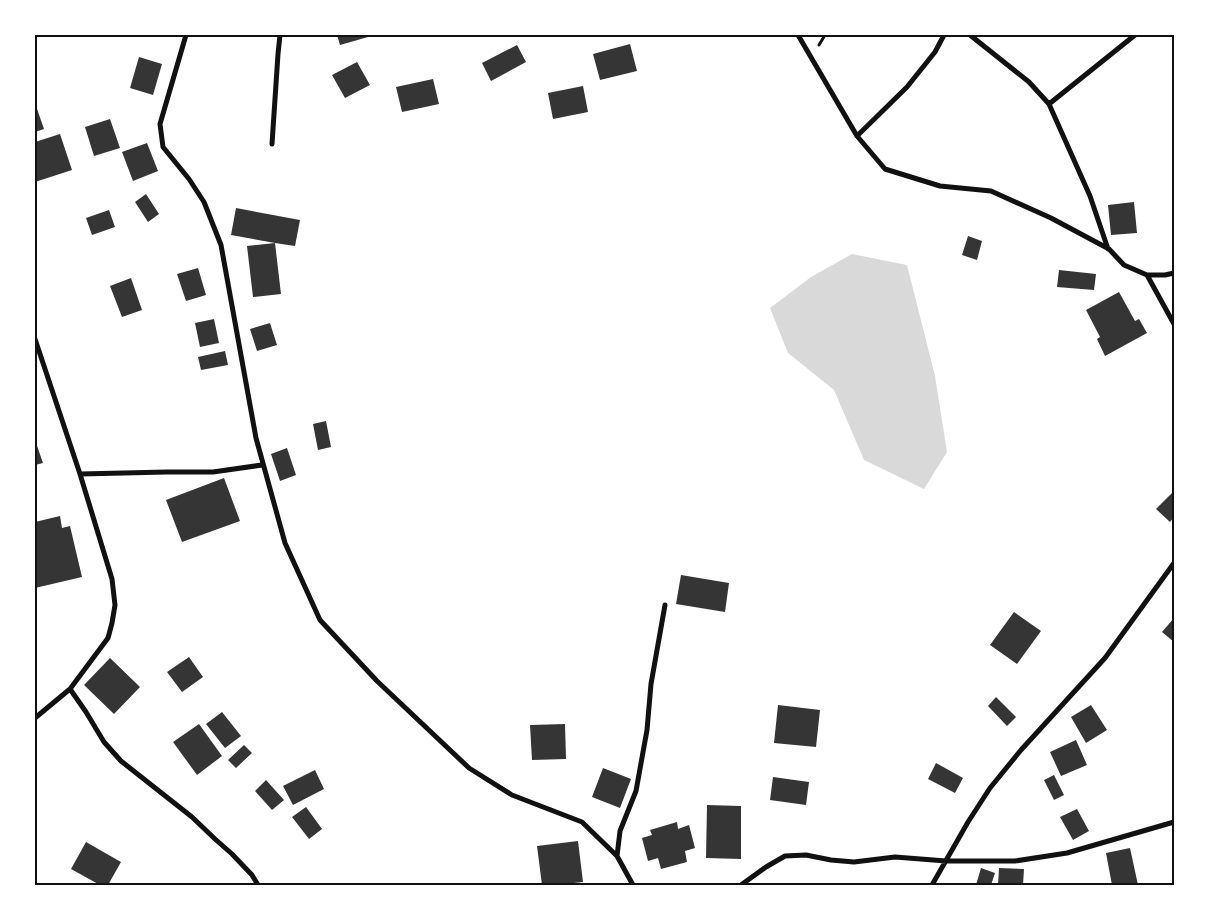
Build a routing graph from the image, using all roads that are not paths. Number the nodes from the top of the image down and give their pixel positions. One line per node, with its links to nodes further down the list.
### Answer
1 (186, 35): 15 (street)
2 (280, 35): 9 (street)
3 (798, 35): 8 (street)
4 (944, 35): 8 (street)
5 (970, 35): 7 (street)
6 (1135, 35): 7 (street)
7 (1049, 104): 10 (street)
8 (857, 136): 10 (street)
9 (272, 144)
10 (1109, 249): 12 (street)
11 (1174, 273): 12 (street)
12 (1147, 275): 13 (street)
13 (1174, 324)
14 (35, 339): 16 (street)
15 (262, 465): 16 (street); 22 (street)
16 (80, 474): 19 (street)
17 (1174, 563): 23 (street)
18 (665, 605): 22 (street)
19 (70, 689): 20 (street); 24 (street)
20 (35, 718)
21 (1174, 822): 23 (street)
22 (617, 856): 25 (street)
23 (946, 861): 26 (street); 27 (street)
24 (258, 885)
25 (633, 885)
26 (741, 885)
27 (932, 885)

